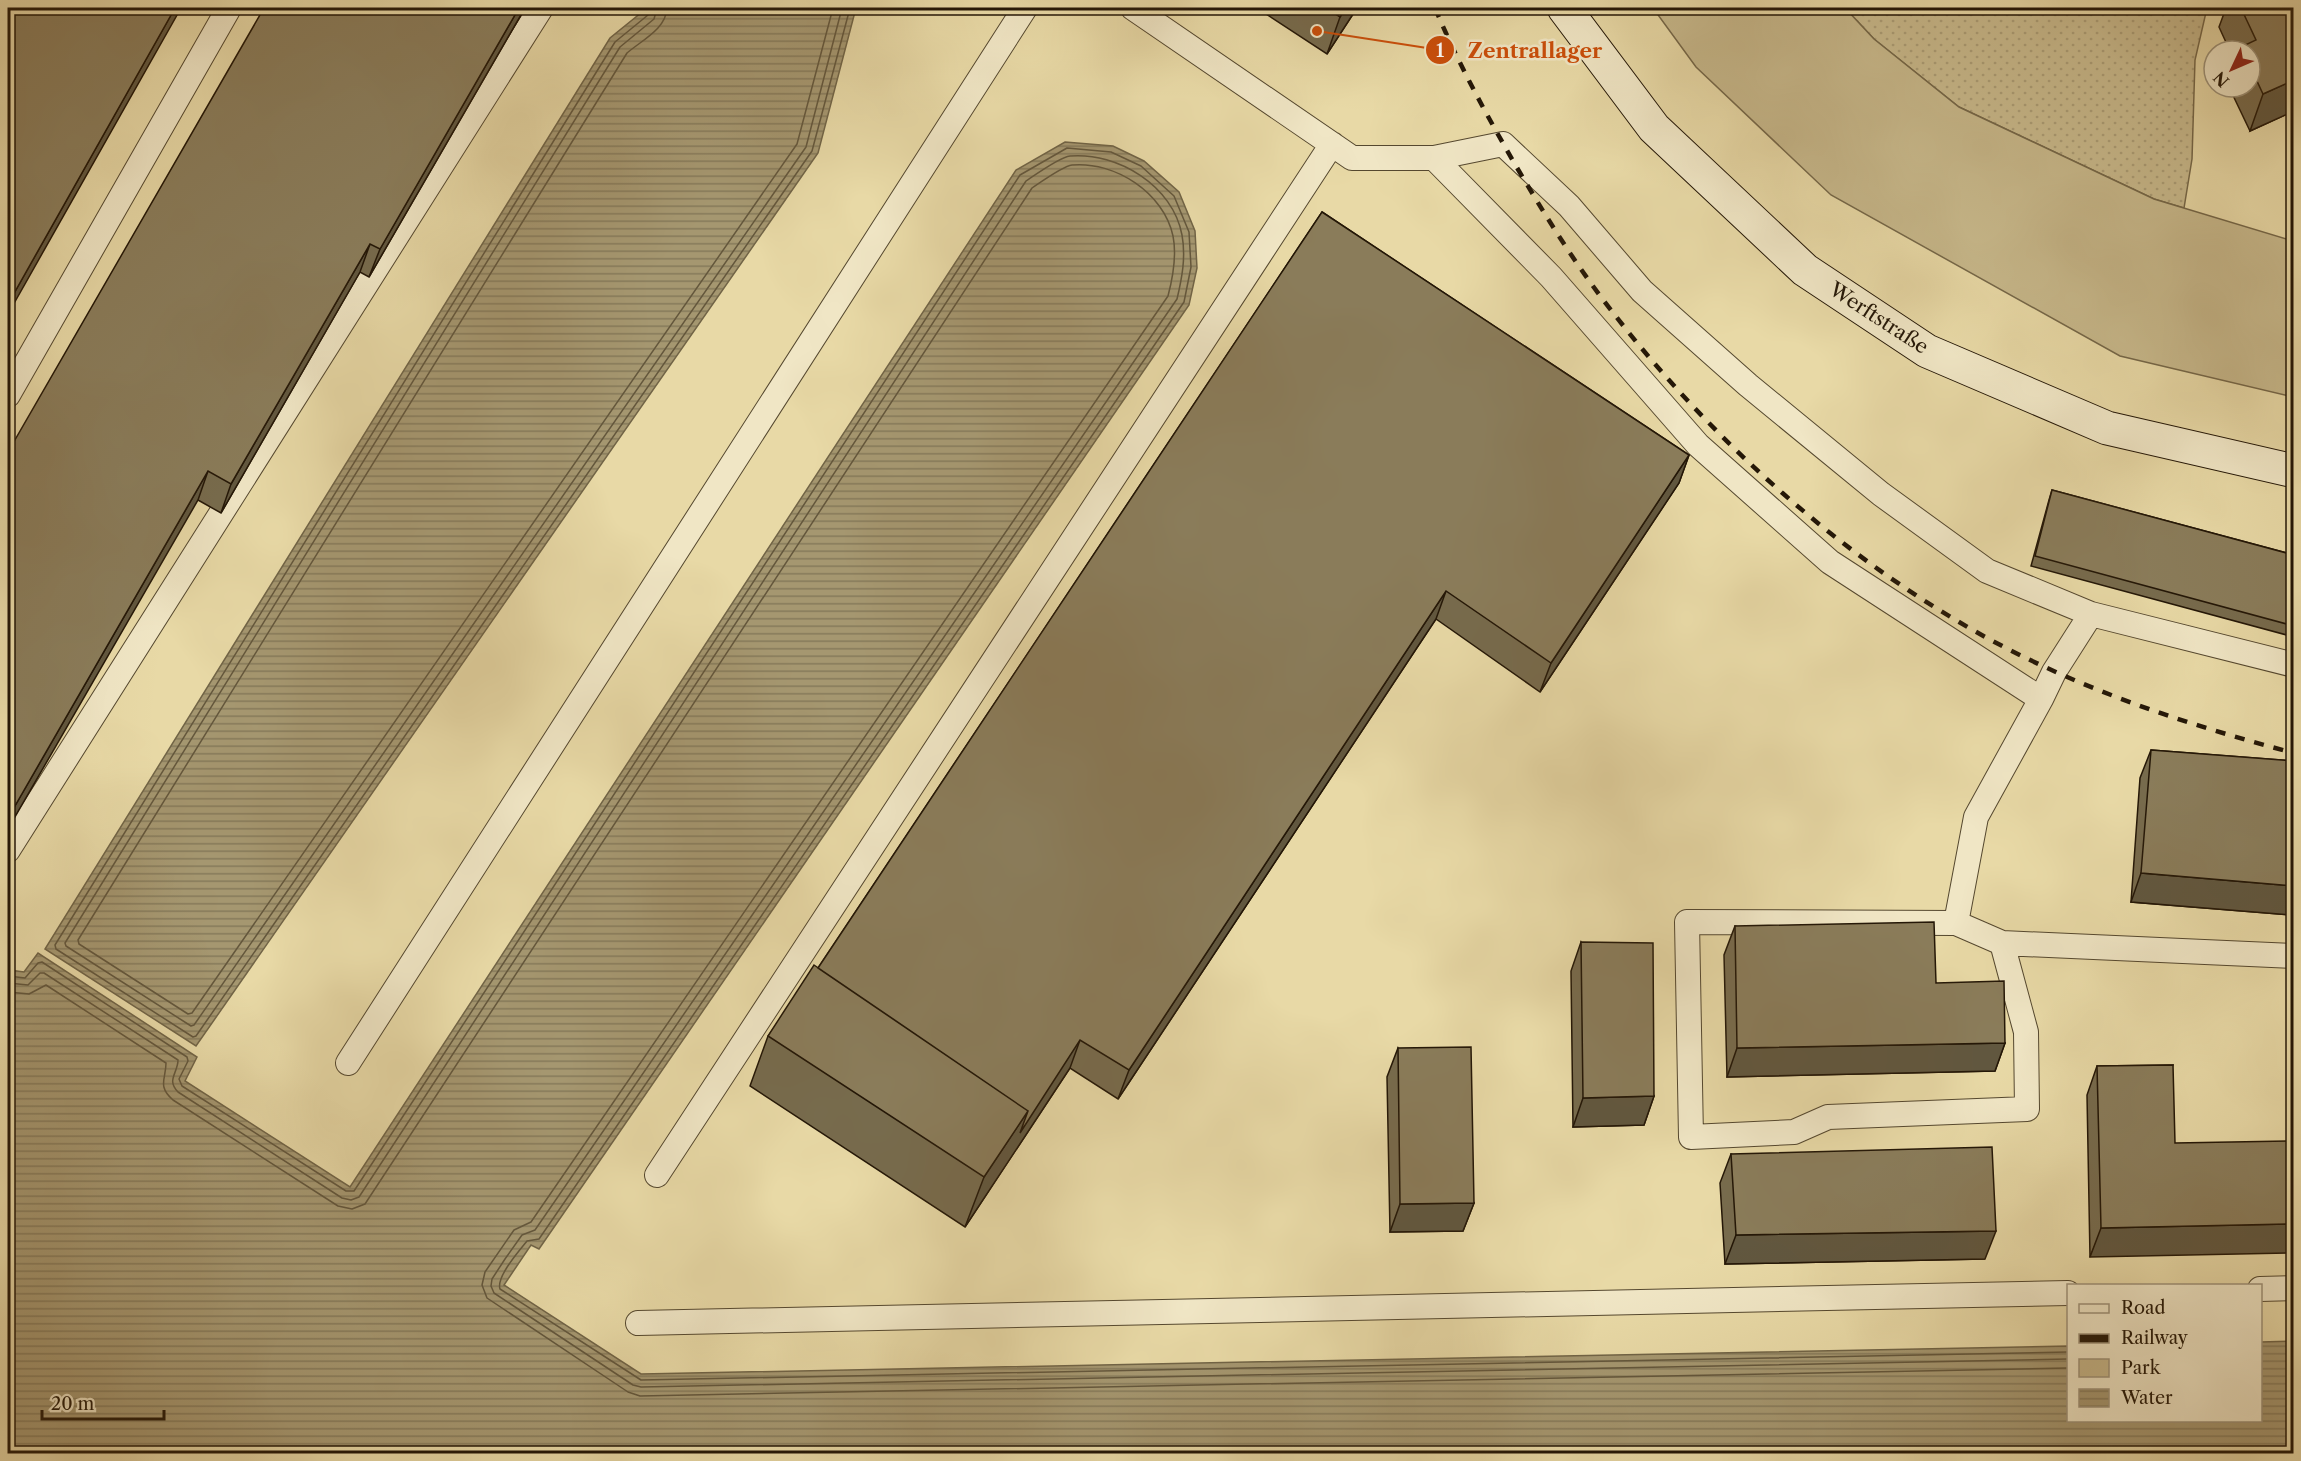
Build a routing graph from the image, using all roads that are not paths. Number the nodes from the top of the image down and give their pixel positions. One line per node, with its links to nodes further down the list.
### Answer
1 (229, 8): 8 (lane)
2 (541, 8): 13 (lane)
3 (1025, 8): 17 (lane)
4 (1133, 8): 6 (lane)
5 (1564, 8): 9 (main road, Werftstraße)
6 (1332, 144): 7 (lane); 18 (lane)
7 (1434, 158): 10 (lane); 12 (lane)
8 (8, 394)
9 (2294, 471)
10 (2091, 614): 11 (lane); 12 (lane)
11 (2294, 665)
12 (2041, 699): 14 (lane)
13 (8, 850)
14 (1956, 922): 15 (lane); 15 (lane)
15 (2002, 943): 16 (lane)
16 (2294, 956)
17 (348, 1063)
18 (657, 1175)
19 (2294, 1288): 20 (lane)
20 (2262, 1289)
21 (2067, 1293): 22 (lane)
22 (638, 1323)

